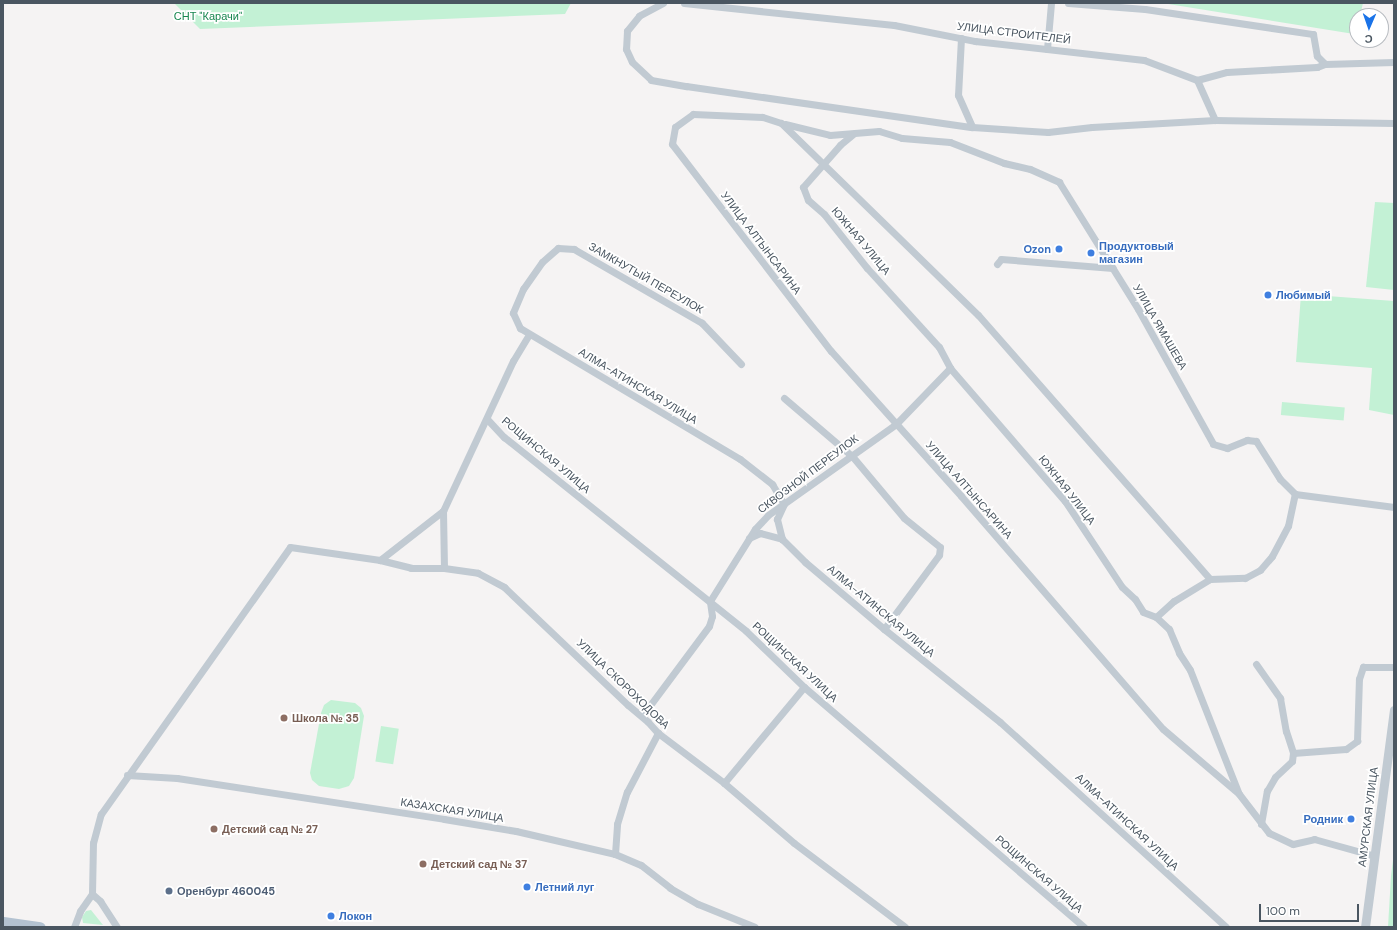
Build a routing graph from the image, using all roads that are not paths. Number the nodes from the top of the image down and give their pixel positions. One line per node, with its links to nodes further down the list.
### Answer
1 (663, 3): 13 (street)
2 (684, 3): 5 (street, УЛИЦА СТРОИТЕЛЕЙ)
3 (1051, 3): 6 (street)
4 (1068, 3): 8 (street)
5 (961, 38): 6 (street, УЛИЦА СТРОИТЕЛЕЙ); 13 (street)
6 (1048, 50): 9 (street, УЛИЦА СТРОИТЕЛЕЙ)
7 (1394, 62): 8 (street)
8 (1325, 64): 9 (street)
9 (1196, 80): 10 (street)
10 (1215, 120): 12 (street); 13 (street)
11 (782, 123): 14 (street, УЛИЦА ЯМАШЕВА); 15 (street, УЛИЦА ЯМАШЕВА); 16 (street)
12 (1394, 123)
13 (972, 127)
14 (853, 134): 16 (street); 18 (street, УЛИЦА ЯМАШЕВА)
15 (672, 144): 24 (street, УЛИЦА АЛТЫНСАРИНА)
16 (823, 164): 21 (street, ЮЖНАЯ УЛИЦА); 34 (street)
17 (997, 264): 18 (street)
18 (1113, 268): 26 (street, УЛИЦА ЯМАШЕВА)
19 (529, 334): 20 (street, ЗАМКНУТЫЙ ПЕРЕУЛОК); 23 (street); 27 (street, АЛМА-АТИНСКАЯ УЛИЦА)
20 (741, 364)
21 (950, 368): 24 (street, СКВОЗНОЙ ПЕРЕУЛОК); 36 (street, ЮЖНАЯ УЛИЦА)
22 (784, 398): 25 (street)
23 (487, 419): 29 (street); 35 (street, РОЩИНСКАЯ УЛИЦА)
24 (896, 424): 25 (street, СКВОЗНОЙ ПЕРЕУЛОК); 47 (street, УЛИЦА АЛТЫНСАРИНА)
25 (852, 456): 27 (street, СКВОЗНОЙ ПЕРЕУЛОК); 37 (street)
26 (1295, 494): 28 (street); 34 (street)
27 (784, 504): 30 (street); 31 (street, СКВОЗНОЙ ПЕРЕУЛОК)
28 (1394, 507)
29 (443, 511): 32 (street); 33 (street)
30 (782, 539): 31 (street); 37 (street, АЛМА-АТИНСКАЯ УЛИЦА)
31 (746, 540): 35 (street, СКВОЗНОЙ ПЕРЕУЛОК)
32 (380, 560): 33 (street, УЛИЦА СКОРОХОДОВА); 45 (street, УЛИЦА СКОРОХОДОВА)
33 (444, 568): 42 (street, УЛИЦА СКОРОХОДОВА)
34 (1210, 579): 36 (street)
35 (710, 601): 40 (street, РОЩИНСКАЯ УЛИЦА); 42 (street)
36 (1156, 617): 47 (street, ЮЖНАЯ УЛИЦА)
37 (884, 630): 59 (street, АЛМА-АТИНСКАЯ УЛИЦА)
38 (1256, 664): 44 (street)
39 (1394, 667): 44 (street)
40 (804, 687): 46 (street); 58 (street, РОЩИНСКАЯ УЛИЦА)
41 (1394, 710): 50 (street, АМУРСКАЯ УЛИЦА)
42 (642, 716): 43 (street, УЛИЦА СКОРОХОДОВА)
43 (658, 733): 46 (street, УЛИЦА СКОРОХОДОВА); 49 (street)
44 (1293, 753): 48 (street)
45 (127, 776): 49 (street, КАЗАХСКАЯ УЛИЦА); 51 (street)
46 (724, 783): 57 (street, УЛИЦА СКОРОХОДОВА)
47 (1238, 794): 48 (street, УЛИЦА АЛТЫНСАРИНА)
48 (1261, 824): 50 (street, УЛИЦА АЛТЫНСАРИНА)
49 (615, 854): 56 (street, КАЗАХСКАЯ УЛИЦА)
50 (1374, 856): 60 (street, АМУРСКАЯ УЛИЦА)
51 (92, 894): 54 (street); 55 (street)
52 (5, 921): 53 (main road)
53 (40, 927)
54 (74, 927)
55 (116, 927)
56 (755, 927)
57 (904, 927)
58 (1084, 927)
59 (1226, 927)
60 (1365, 927)

